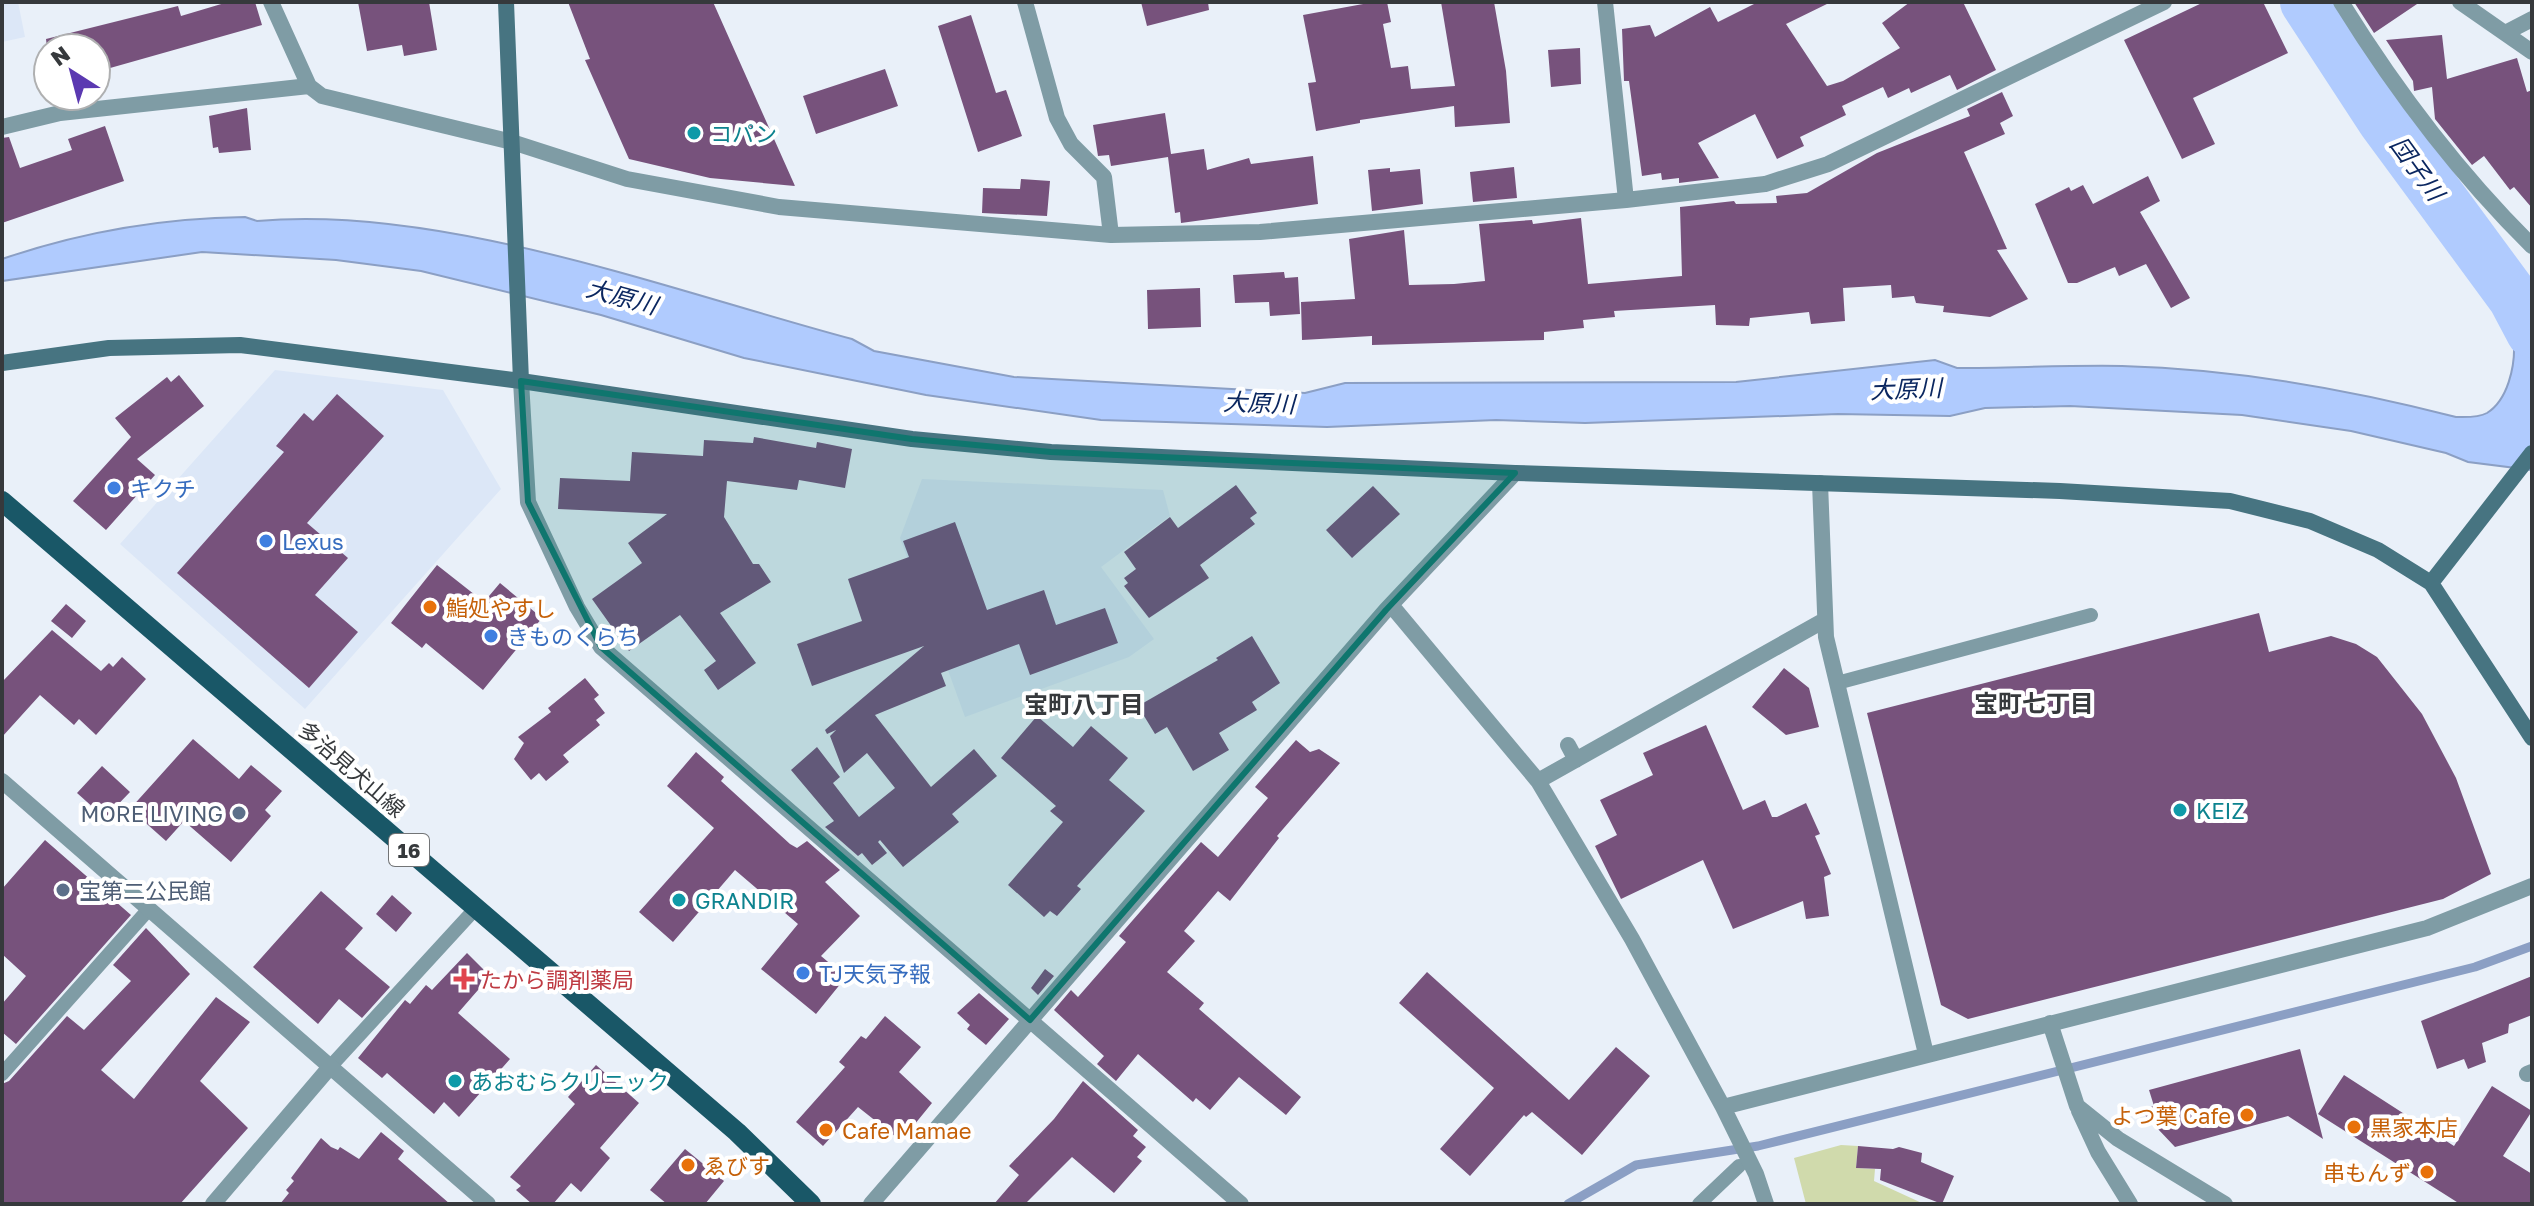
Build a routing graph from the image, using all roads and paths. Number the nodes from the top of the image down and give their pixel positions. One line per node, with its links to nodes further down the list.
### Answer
1 (271, 2): 11 (street)
2 (506, 2): 13 (street)
3 (1025, 2): 15 (street)
4 (1605, 2): 14 (street)
5 (2164, 2): 14 (street)
6 (2341, 2): 16 (street)
7 (2460, 2): 9 (street)
8 (2532, 19): 9 (street)
9 (2507, 32): 10 (street)
10 (2532, 52)
11 (309, 86): 12 (street); 13 (street)
12 (2, 127)
13 (512, 142): 15 (street); 18 (street)
14 (1626, 200): 15 (street)
15 (1111, 235)
16 (2532, 246)
17 (2, 363): 18 (street)
18 (521, 381): 20 (street); 34 (street)
19 (2532, 453): 23 (street)
20 (1515, 473): 21 (street); 24 (street)
21 (1820, 483): 23 (street); 26 (street)
22 (2, 501): 32 (main road, 多治見犬山線 / 16)
23 (2431, 583): 28 (street)
24 (1391, 605): 30 (street); 34 (street)
25 (2091, 615): 27 (lane)
26 (1823, 621): 27 (street); 30 (street)
27 (1837, 683): 36 (street)
28 (2532, 738)
29 (2, 781): 33 (street)
30 (1538, 781): 40 (street)
31 (2532, 886): 35 (street)
32 (476, 908): 37 (lane); 44 (main road, 多治見犬山線 / 16)
33 (149, 909): 37 (street); 38 (lane)
34 (1030, 1020): 45 (street); 46 (street)
35 (2050, 1023): 36 (street); 39 (street)
36 (1926, 1054): 40 (street)
37 (330, 1067): 42 (street); 43 (street)
38 (2, 1074)
39 (2077, 1106): 49 (street); 50 (street)
40 (1723, 1107): 41 (street)
41 (1744, 1163): 47 (lane); 48 (street)
42 (213, 1204)
43 (488, 1204)
44 (811, 1204)
45 (871, 1204)
46 (1241, 1204)
47 (1699, 1204)
48 (1766, 1204)
49 (2130, 1204)
50 (2225, 1204)

